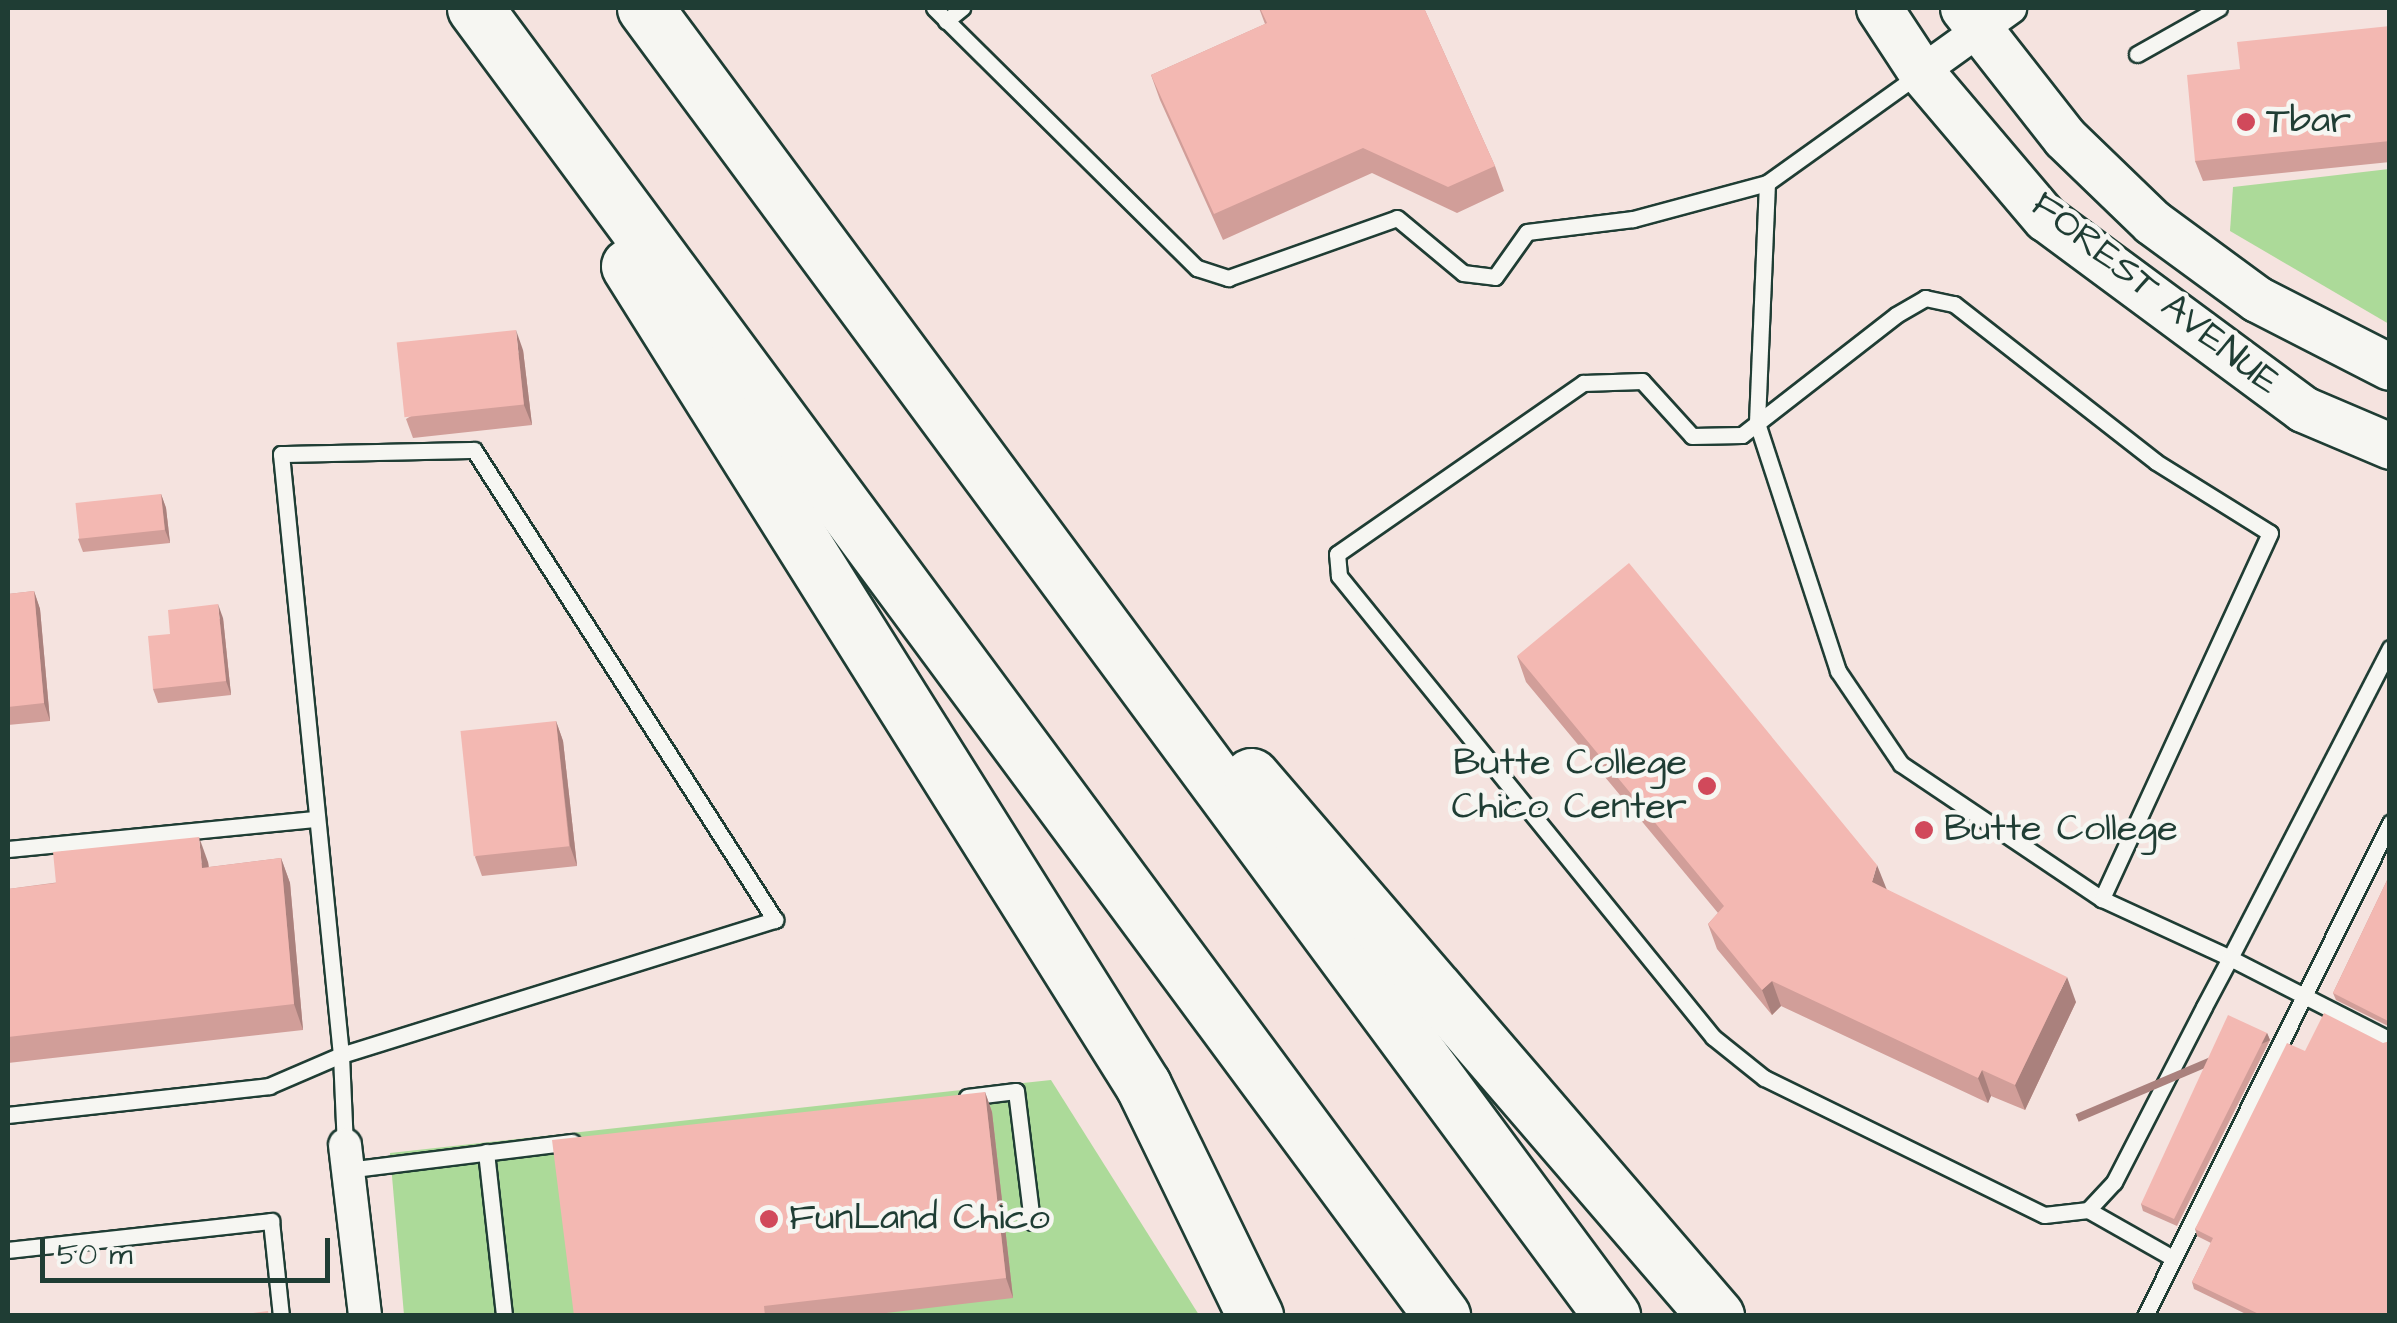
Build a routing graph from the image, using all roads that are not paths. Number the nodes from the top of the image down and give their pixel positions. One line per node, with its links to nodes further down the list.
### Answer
1 (475, 8): 11 (highway)
2 (645, 8): 16 (highway)
3 (934, 8): 8 (lane)
4 (962, 8): 8 (lane)
5 (1879, 8): 10 (street, FOREST AVENUE)
6 (2219, 8): 9 (lane)
7 (1984, 15): 10 (street); 13 (street, FOREST AVENUE)
8 (946, 21): 12 (lane)
9 (2136, 54)
10 (1921, 72): 12 (lane); 15 (street, FOREST AVENUE)
11 (579, 148): 38 (highway); 39 (highway)
12 (1767, 182): 14 (lane)
13 (2390, 367)
14 (1757, 423): 21 (lane); 21 (lane); 31 (lane)
15 (2390, 446)
16 (1047, 552): 40 (highway); 41 (highway)
17 (2390, 648): 22 (lane)
18 (316, 819): 20 (lane); 25 (lane); 25 (lane)
19 (2390, 822): 23 (lane)
20 (8, 849)
21 (2102, 899): 22 (lane)
22 (2230, 958): 23 (lane); 31 (lane)
23 (2304, 995): 24 (lane); 34 (lane)
24 (2390, 1040)
25 (341, 1055): 27 (lane); 30 (lane)
26 (937, 1100): 32 (lane)
27 (8, 1114)
28 (584, 1141): 29 (lane)
29 (486, 1152): 30 (lane); 37 (lane)
30 (346, 1157): 36 (street)
31 (2088, 1210): 34 (lane)
32 (1032, 1222)
33 (8, 1250): 35 (lane)
34 (2173, 1258): 42 (lane)
35 (281, 1316)
36 (365, 1316)
37 (504, 1316)
38 (1255, 1316)
39 (1442, 1316)
40 (1612, 1316)
41 (1716, 1316)
42 (2145, 1316)

